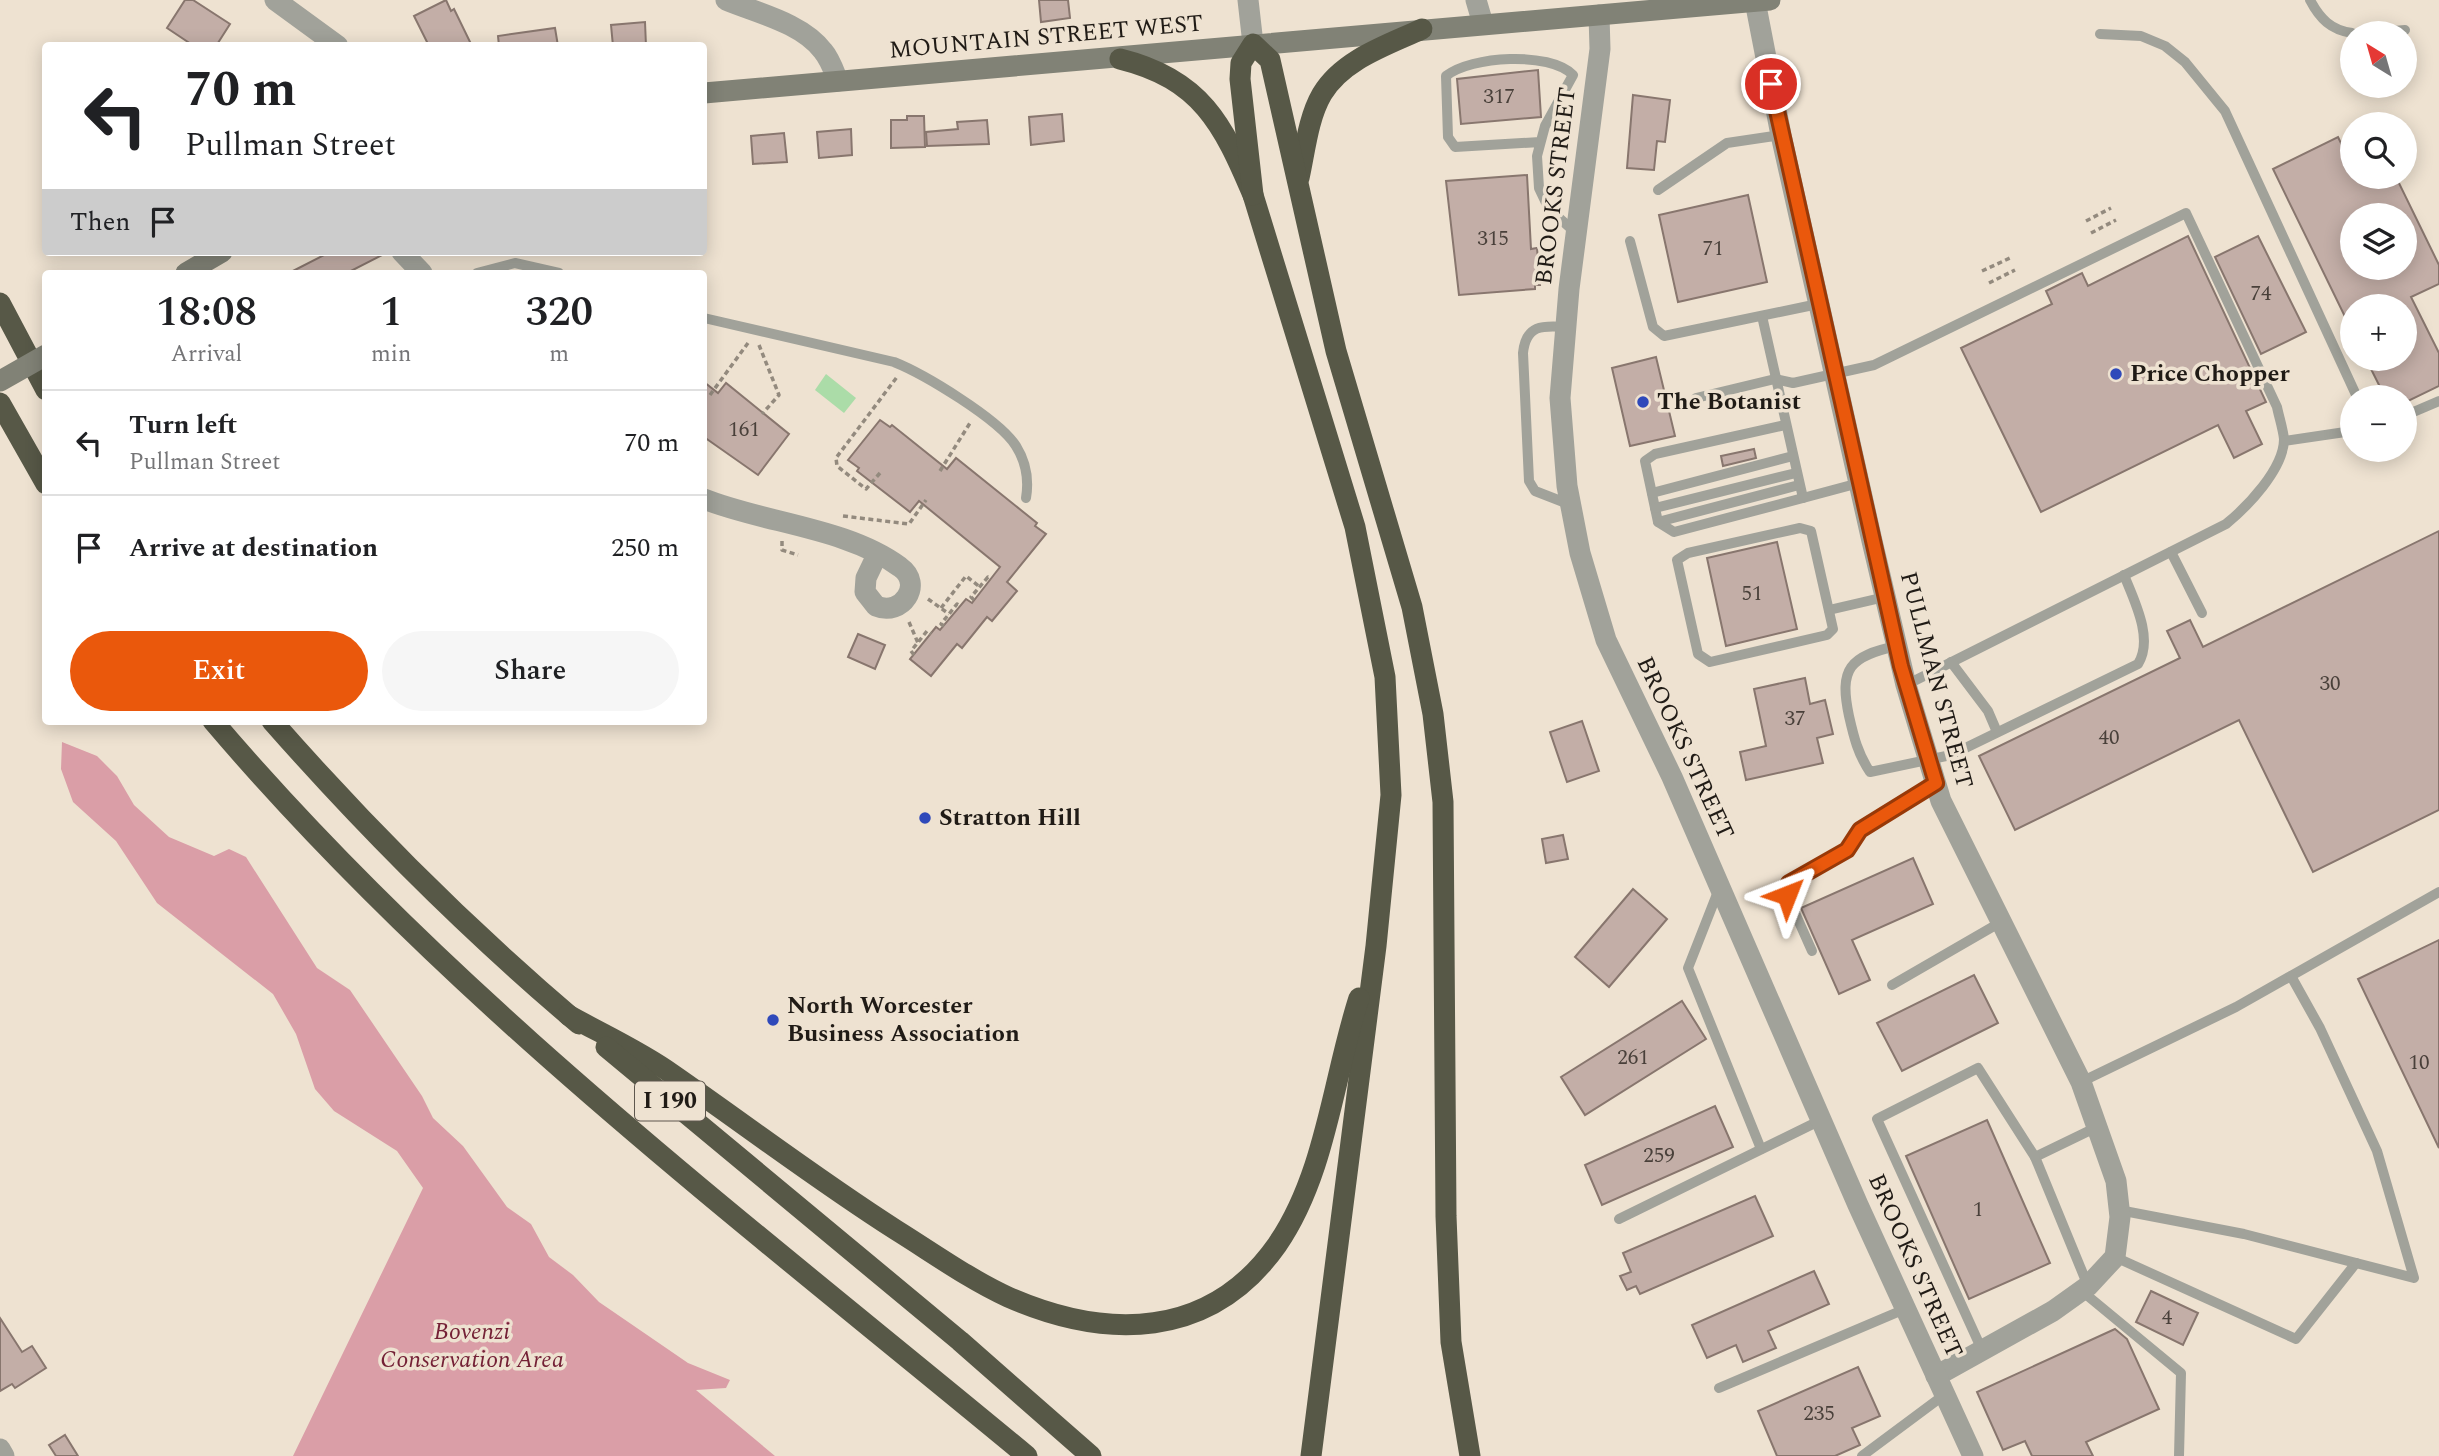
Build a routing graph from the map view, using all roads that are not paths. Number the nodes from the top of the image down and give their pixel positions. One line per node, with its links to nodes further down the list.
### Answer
1 (275, 0): 12 (street)
2 (726, 0): 15 (street)
3 (1248, 0): 13 (street)
4 (1476, 0): 8 (street)
5 (2310, 0): 10 (lane)
6 (1750, 1): 7 (main road, MOUNTAIN STREET WEST); 17 (street, PULLMAN STREET)
7 (1599, 15): 8 (main road, MOUNTAIN STREET WEST); 22 (street, BROOKS STREET)
8 (1483, 24): 9 (main road, MOUNTAIN STREET WEST)
9 (1422, 29): 13 (main road, MOUNTAIN STREET WEST); 19 (highway)
10 (2340, 31)
11 (2100, 34): 40 (lane)
12 (333, 42)
13 (1253, 44): 14 (main road, MOUNTAIN STREET WEST); 19 (highway); 21 (highway)
14 (1121, 59): 15 (main road, MOUNTAIN STREET WEST); 21 (highway)
15 (838, 81): 16 (main road, MOUNTAIN STREET WEST)
16 (707, 93)
17 (1780, 135): 20 (lane); 31 (street, PULLMAN STREET)
18 (1540, 142): 18 (lane); 22 (lane)
19 (1298, 184): 101 (highway)
20 (1658, 190)
21 (1253, 195): 77 (highway)
22 (1576, 233): 34 (street, BROOKS STREET)
23 (1630, 241): 32 (lane)
24 (215, 256): 26 (main road)
25 (406, 256): 27 (street)
26 (191, 270)
27 (419, 270)
28 (488, 270): 29 (lane)
29 (546, 270)
30 (0, 303): 39 (highway)
31 (1818, 304): 32 (lane); 36 (street, PULLMAN STREET)
32 (1762, 316): 37 (lane)
33 (707, 319): 54 (lane)
34 (1566, 327): 57 (street, BROOKS STREET); 57 (lane)
35 (42, 357): 38 (main road, bridge)
36 (1834, 374): 37 (lane); 47 (lane); 51 (street, PULLMAN STREET)
37 (1775, 379): 41 (lane); 45 (lane)
38 (0, 381)
39 (42, 382)
40 (2351, 385)
41 (1696, 397)
42 (2439, 401): 44 (lane)
43 (0, 403): 50 (highway)
44 (2417, 410)
45 (1785, 425): 48 (lane); 53 (lane)
46 (2340, 433): 47 (lane)
47 (2284, 441): 60 (lane)
48 (1793, 456): 49 (lane); 53 (lane)
49 (1796, 473): 52 (lane); 58 (lane)
50 (42, 477)
51 (1859, 483): 55 (lane); 63 (street, PULLMAN STREET)
52 (1799, 485): 55 (lane); 59 (lane)
53 (1652, 493): 58 (lane)
54 (1026, 498)
55 (1802, 498): 59 (lane)
56 (707, 500): 61 (street)
57 (1571, 505): 74 (street, BROOKS STREET)
58 (1655, 508): 59 (lane)
59 (1658, 522)
60 (2171, 552): 62 (lane); 65 (lane)
61 (877, 555): 61 (street)
62 (2124, 575): 67 (lane); 71 (lane)
63 (1885, 597): 64 (lane); 66 (street, PULLMAN STREET)
64 (1829, 610): 64 (lane)
65 (2202, 614)
66 (1897, 646): 68 (street, PULLMAN STREET); 72 (lane)
67 (1951, 662): 68 (lane); 71 (lane)
68 (1906, 685): 72 (street, PULLMAN STREET)
69 (216, 725): 98 (highway, I 190)
70 (276, 725): 81 (highway, I 190)
71 (1997, 733): 72 (lane)
72 (1928, 758): 73 (street, PULLMAN STREET)
73 (1936, 783): 76 (street, PULLMAN STREET); 78 (lane)
74 (1720, 886): 83 (street, BROOKS STREET); 85 (lane)
75 (2439, 892): 79 (lane)
76 (2001, 922): 80 (lane); 82 (street, PULLMAN STREET)
77 (1376, 946): 81 (highway); 100 (highway)
78 (1812, 951)
79 (2291, 976): 82 (lane); 90 (lane)
80 (1892, 985)
81 (568, 1015): 99 (highway, I 190)
82 (2081, 1082): 84 (street, PULLMAN STREET)
83 (1821, 1120): 85 (lane); 92 (street, BROOKS STREET)
84 (2096, 1127): 86 (lane); 87 (street, PULLMAN STREET)
85 (1761, 1149): 88 (lane)
86 (2035, 1157): 91 (lane); 93 (lane)
87 (2119, 1210): 89 (street, PULLMAN STREET); 90 (lane)
88 (1619, 1219)
89 (2115, 1257): 90 (lane); 91 (street)
90 (2356, 1263)
91 (2086, 1289): 93 (street); 104 (lane)
92 (1905, 1309): 94 (street, BROOKS STREET); 95 (lane)
93 (1982, 1350): 94 (street)
94 (1940, 1385): 102 (lane); 103 (street, BROOKS STREET)
95 (1718, 1388)
96 (0, 1448): 97 (street)
97 (4, 1456)
98 (1027, 1456)
99 (1091, 1456)
100 (1311, 1456)
101 (1470, 1456)
102 (1862, 1456)
103 (1973, 1456)
104 (2179, 1456)

